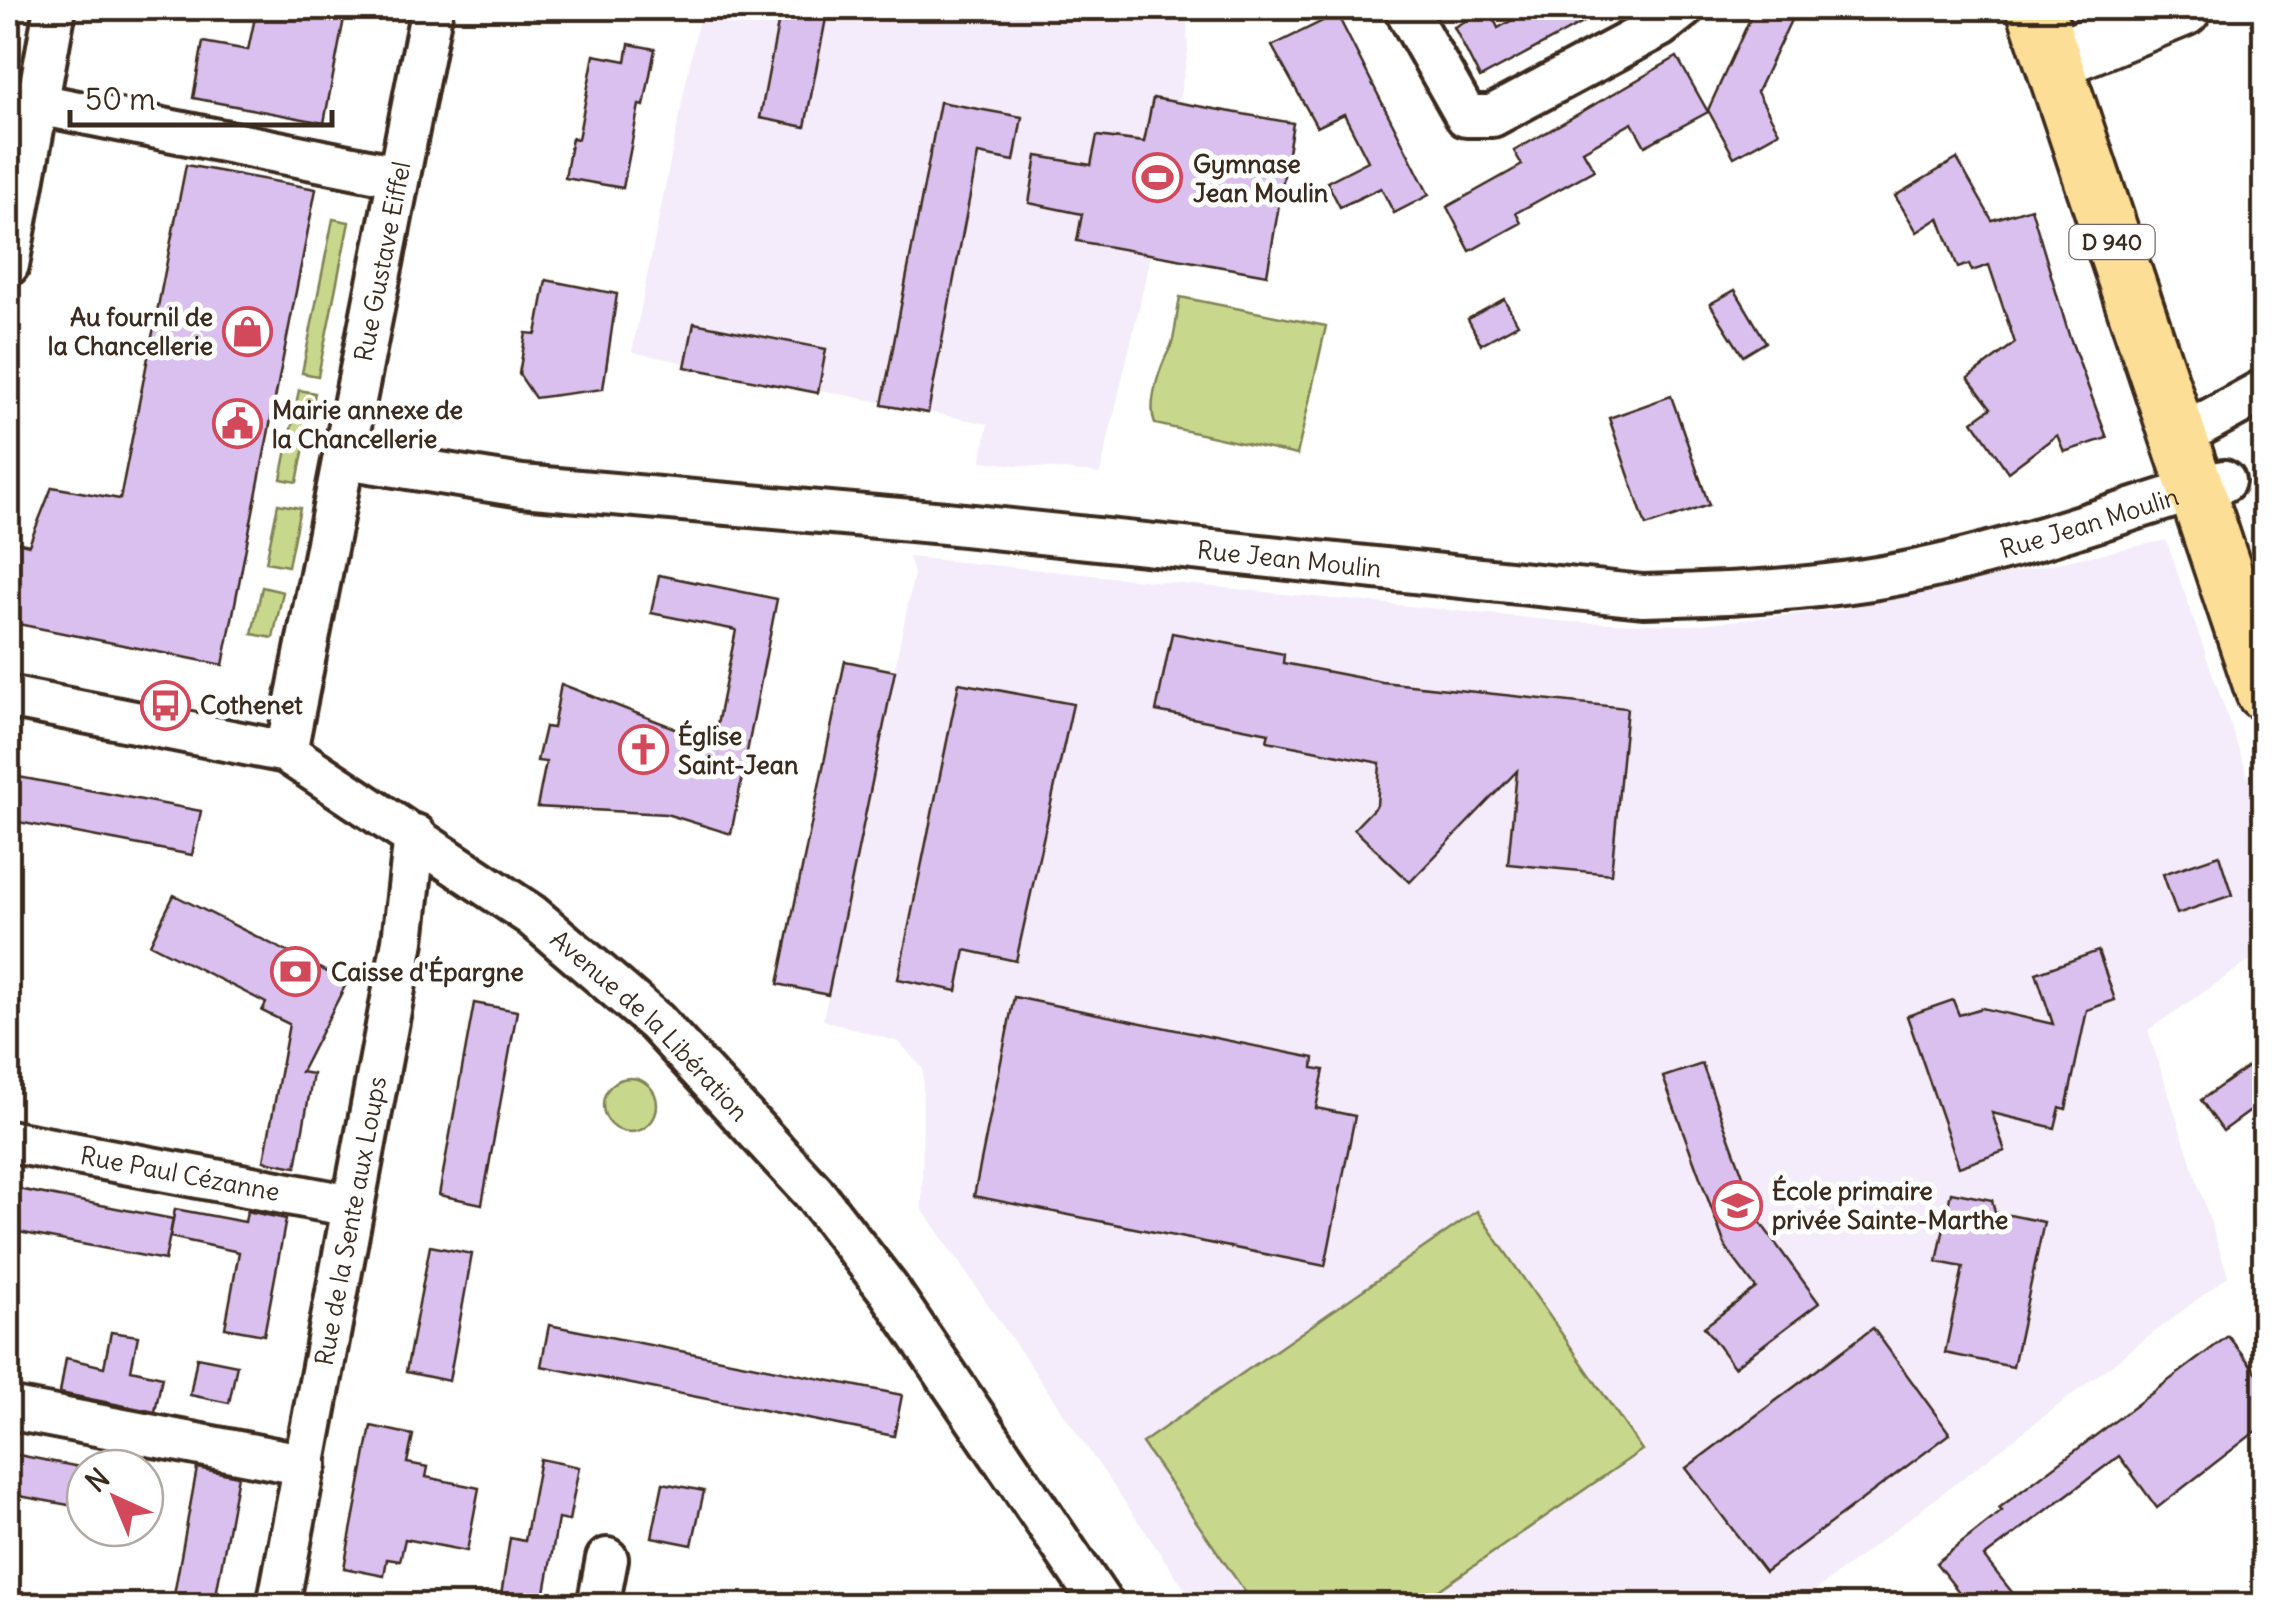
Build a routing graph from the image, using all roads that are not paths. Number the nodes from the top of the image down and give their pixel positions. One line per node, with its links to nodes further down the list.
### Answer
1 (55, 8): 8 (street)
2 (432, 8): 9 (street, Rue Gustave Eiffel)
3 (1405, 8): 4 (street)
4 (1682, 8)
5 (2035, 8): 7 (main road, D 940)
6 (2183, 8): 7 (main road)
7 (2067, 39): 12 (main road, D 940)
8 (22, 101): 9 (street); 10 (street)
9 (398, 176): 13 (street, Rue Gustave Eiffel)
10 (8, 266)
11 (2264, 390): 12 (street)
12 (2190, 430): 14 (main road, D 940)
13 (345, 458): 14 (street, Rue Jean Moulin); 18 (street, Rue Gustave Eiffel)
14 (2209, 486): 15 (main road, D 940); 16 (main road, D 940)
15 (2264, 600)
16 (2264, 692)
17 (8, 697): 18 (street, Avenue de la Libération)
18 (286, 752): 19 (street, Avenue de la Libération)
19 (415, 835): 21 (street, Rue de la Sente aux Loups); 27 (street, Avenue de la Libération)
20 (8, 1142): 21 (street, Rue Paul Cézanne)
21 (352, 1206): 23 (street, Rue de la Sente aux Loups)
22 (8, 1408): 23 (street)
23 (306, 1464): 25 (street, Rue de la Sente aux Loups)
24 (607, 1559): 26 (street)
25 (278, 1606)
26 (598, 1606)
27 (1102, 1606)

